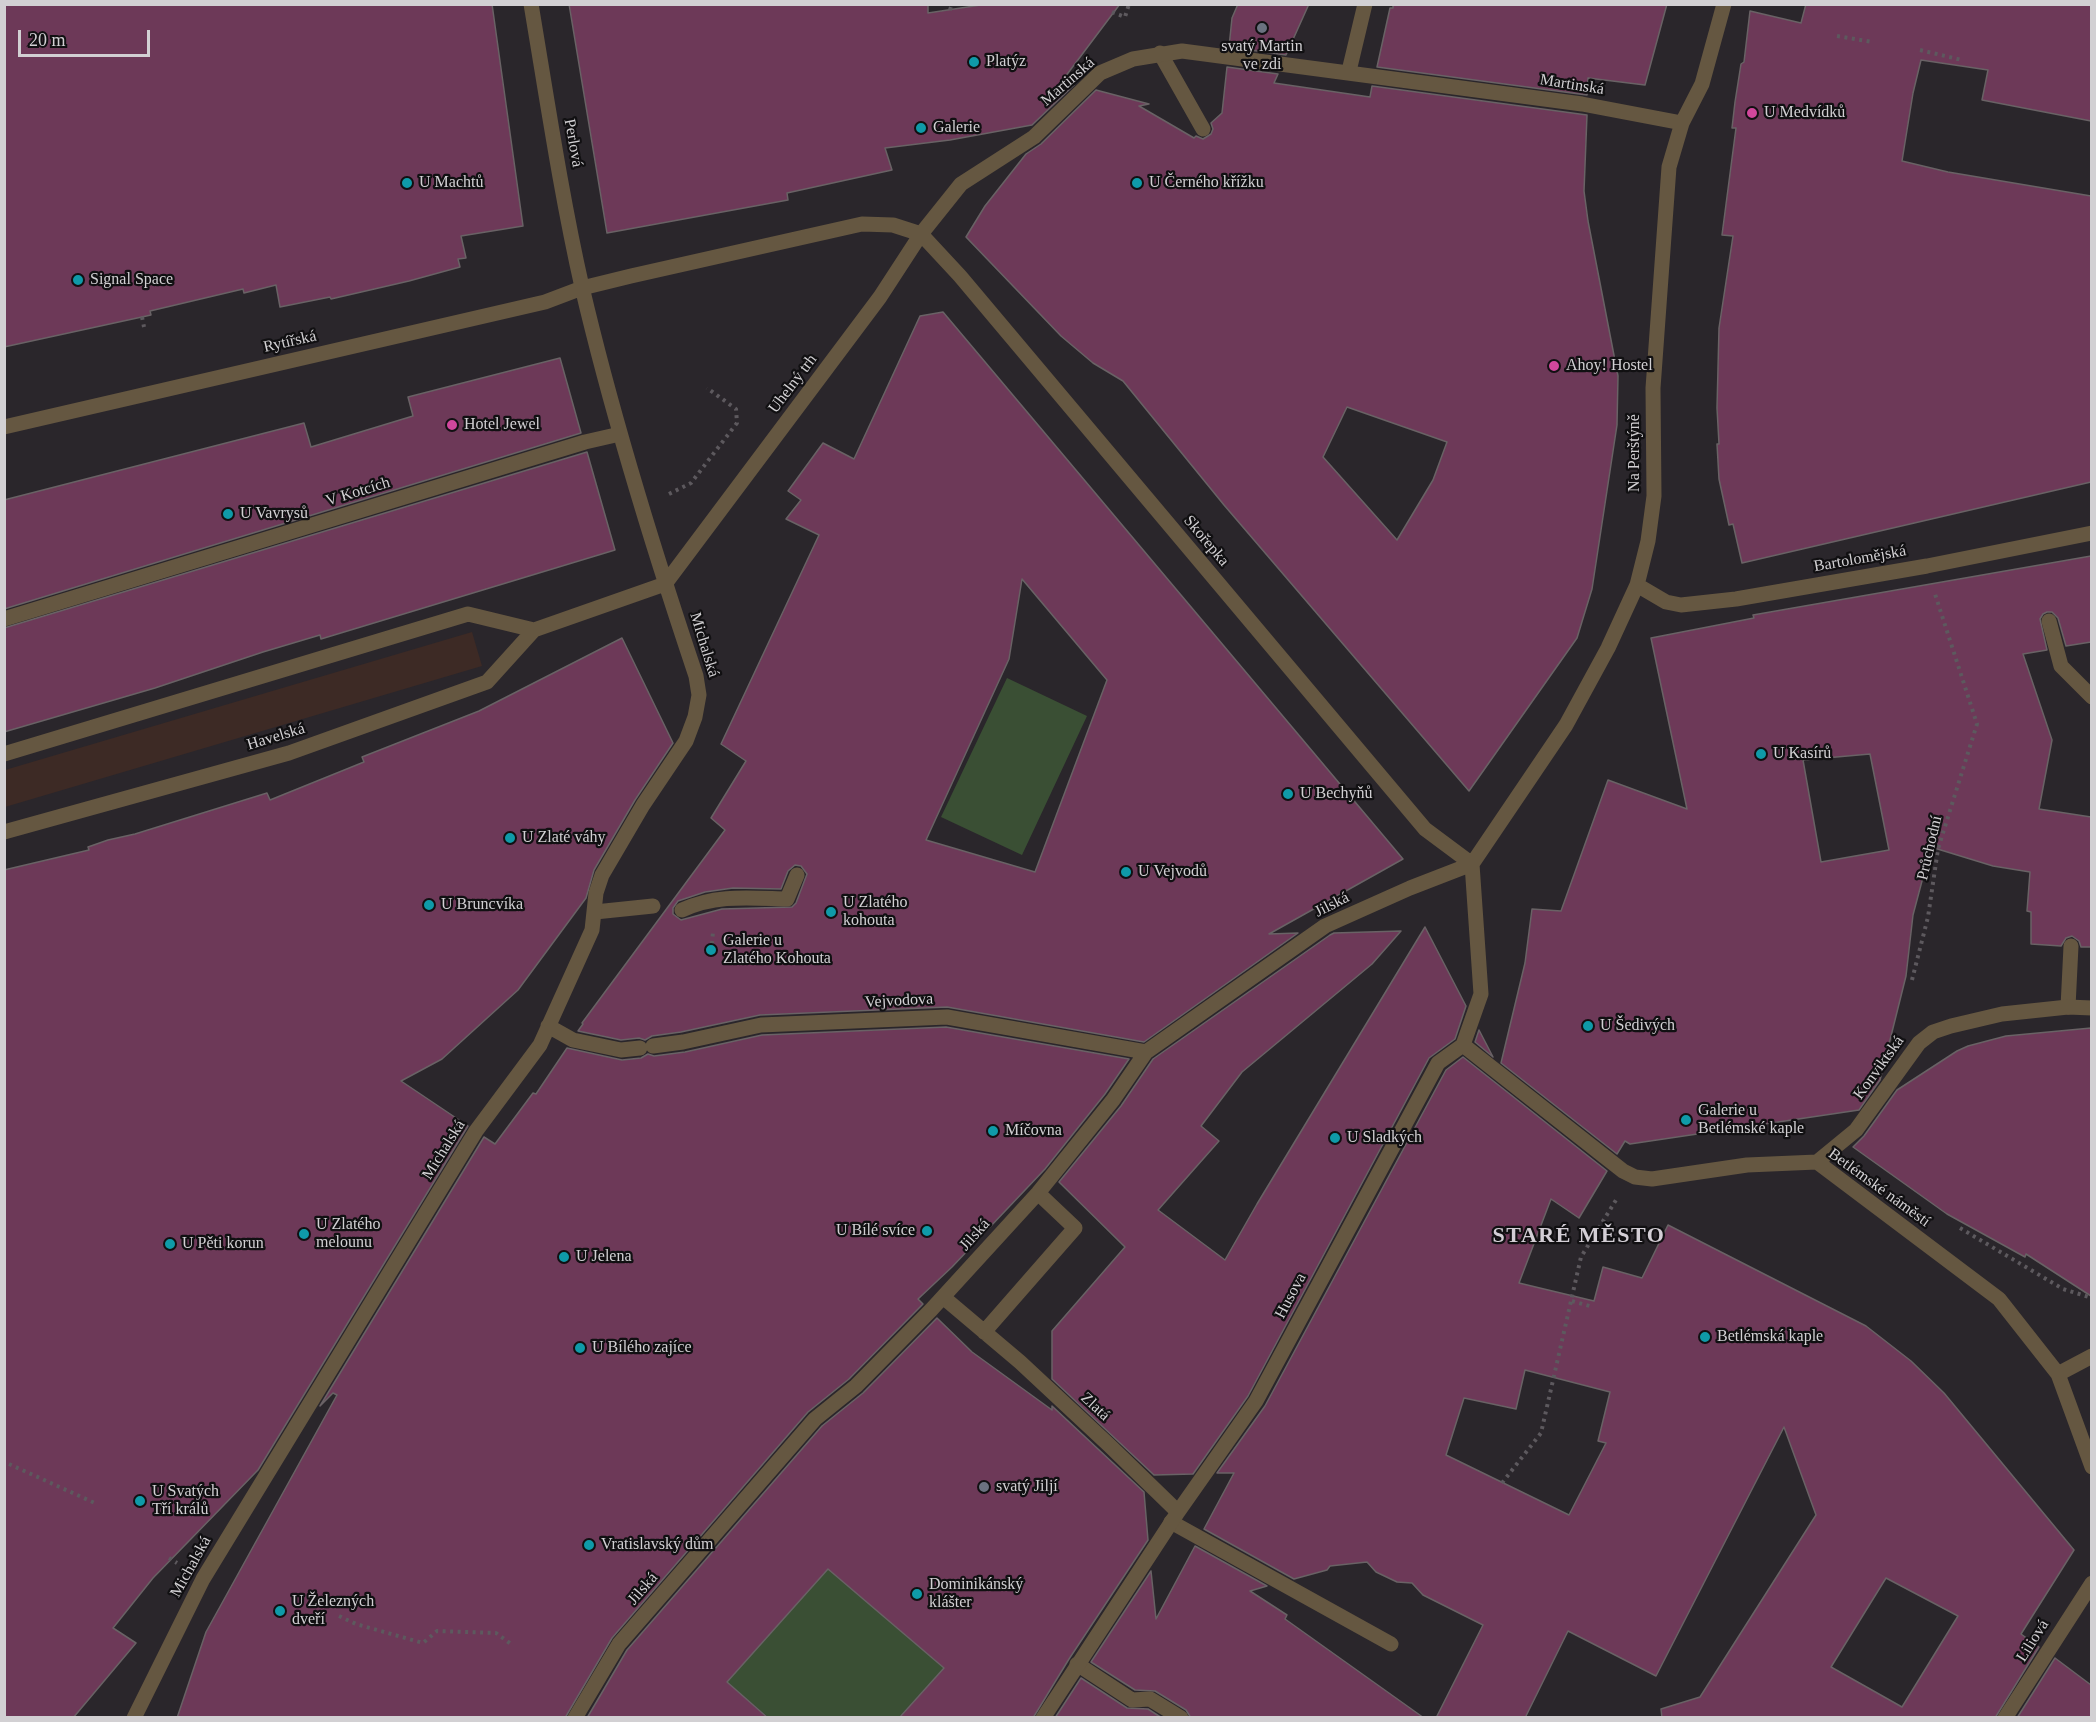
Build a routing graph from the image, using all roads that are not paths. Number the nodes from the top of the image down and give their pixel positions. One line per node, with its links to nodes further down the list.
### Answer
1 (531, 4): 9 (street, Perlová)
2 (1365, 4): 5 (street)
3 (1724, 4): 6 (street, Na Perštýně)
4 (1160, 53): 5 (street, Martinská); 7 (street); 8 (street, Martinská)
5 (1349, 72): 6 (street, Martinská)
6 (1682, 123): 14 (street, Na Perštýně)
7 (1203, 129)
8 (921, 234): 9 (street); 13 (street, Uhelný trh); 21 (street, Skořepka)
9 (582, 288): 10 (street, Rytířská); 11 (street)
10 (4, 427)
11 (620, 434): 13 (street); 15 (street, V Kotcích)
12 (2091, 533): 14 (street, Bartolomějská)
13 (666, 584): 17 (street, Havelská); 25 (street, Michalská)
14 (1637, 585): 21 (street, Na Perštýně)
15 (4, 619)
16 (2049, 621): 18 (street)
17 (534, 630): 19 (street); 20 (street, Havelská)
18 (2091, 697)
19 (4, 754)
20 (4, 832)
21 (1472, 864): 30 (street); 31 (street, Jilská)
22 (797, 875): 24 (street)
23 (653, 906): 25 (street)
24 (682, 910)
25 (595, 912): 29 (street, Michalská)
26 (2071, 946): 27 (street)
27 (2068, 1007): 28 (street, Konviktská); 32 (street, Konviktská)
28 (2091, 1008)
29 (548, 1026): 31 (street, Vejvodova); 43 (street, Michalská)
30 (1463, 1045): 32 (street, Betlémské náměstí); 39 (street, Husova)
31 (1146, 1052): 33 (street, Jilská)
32 (1817, 1162): 37 (street, Betlémské náměstí)
33 (1038, 1194): 34 (street, Jilská); 35 (street)
34 (943, 1297): 35 (street, Zlatá); 44 (street, Jilská)
35 (984, 1332): 39 (street, Zlatá)
36 (2091, 1356): 37 (street)
37 (2058, 1374): 38 (street, Betlémské náměstí)
38 (2091, 1467)
39 (1174, 1517): 41 (street, Zlatá); 42 (street, Husova)
40 (2091, 1583): 47 (street, Liliová)
41 (1391, 1644)
42 (1077, 1664): 45 (street, Husova); 46 (street)
43 (134, 1717)
44 (575, 1718)
45 (1043, 1718)
46 (1181, 1718)
47 (2005, 1718)

